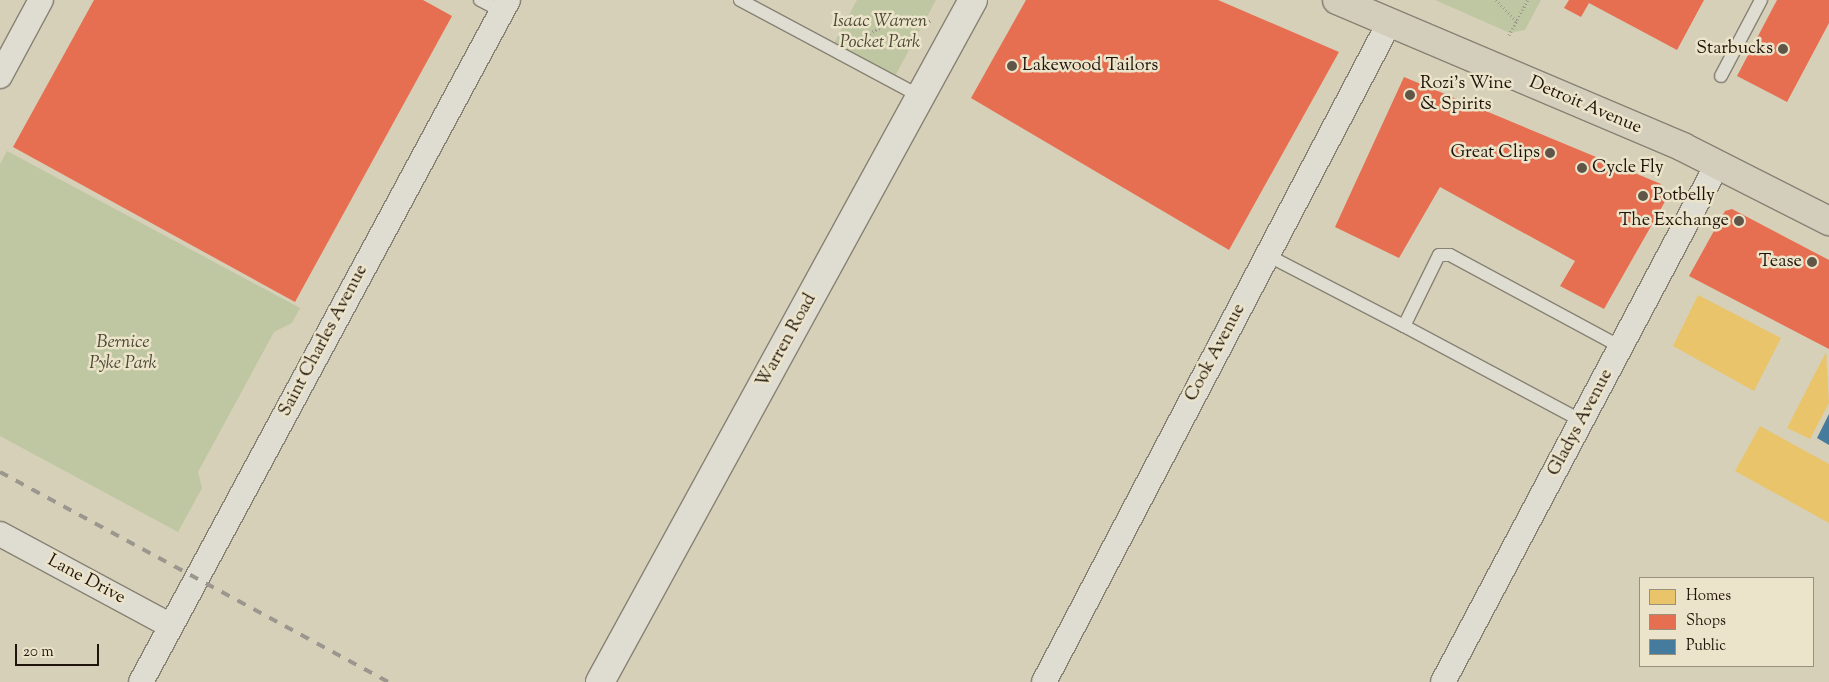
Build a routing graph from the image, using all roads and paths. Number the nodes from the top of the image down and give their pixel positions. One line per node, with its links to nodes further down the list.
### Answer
1 (41, 0): 15 (street)
2 (480, 0): 9 (lane)
3 (740, 0): 14 (lane)
4 (973, 0): 17 (main road, Warren Road)
5 (1337, 0): 12 (main road, Detroit Avenue)
6 (1496, 0): 11 (path)
7 (1528, 0): 11 (path)
8 (1761, 0): 16 (lane)
9 (505, 6): 25 (street, Saint Charles Avenue)
10 (933, 21): 14 (path)
11 (1516, 21): 13 (path)
12 (1388, 25): 18 (main road, Detroit Avenue); 20 (street, Cook Avenue)
13 (1509, 35)
14 (837, 52): 17 (lane)
15 (0, 76)
16 (1720, 76)
17 (920, 96): 27 (main road, Warren Road)
18 (1718, 163): 19 (main road, Detroit Avenue); 22 (street, Gladys Avenue)
19 (1829, 221)
20 (1267, 255): 21 (lane); 28 (street, Cook Avenue)
21 (1404, 326): 22 (lane); 23 (lane)
22 (1621, 347): 23 (street, Gladys Avenue)
23 (1582, 422): 29 (street, Gladys Avenue)
24 (0, 534): 25 (street, Lane Drive)
25 (171, 626): 26 (street, Saint Charles Avenue)
26 (141, 682)
27 (600, 682)
28 (1044, 682)
29 (1443, 682)

